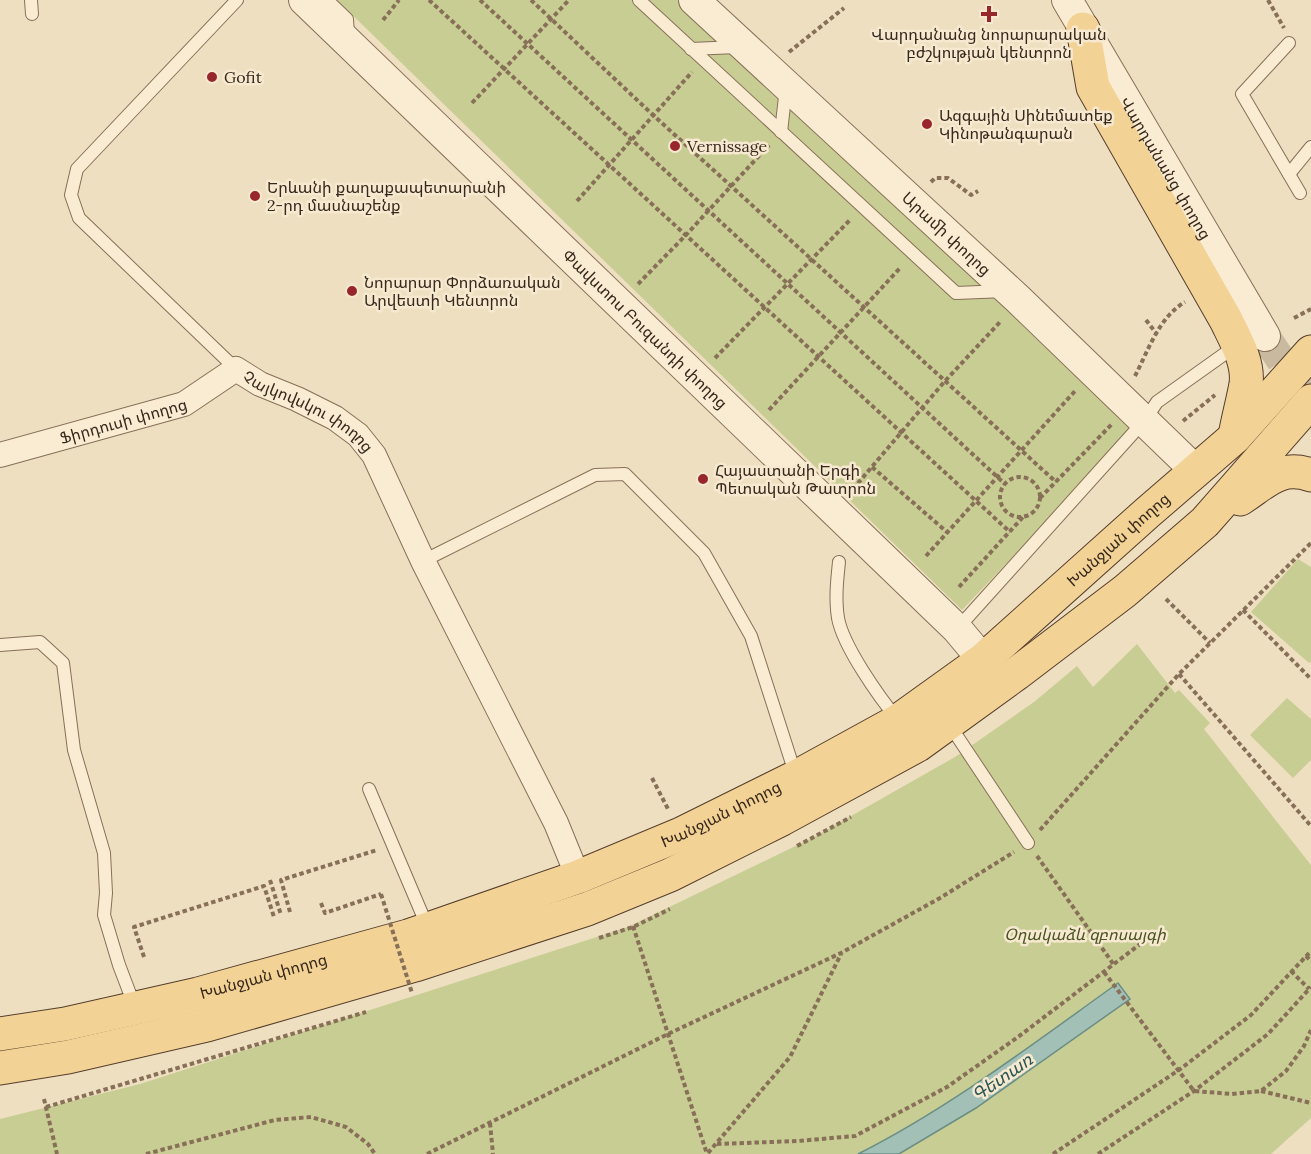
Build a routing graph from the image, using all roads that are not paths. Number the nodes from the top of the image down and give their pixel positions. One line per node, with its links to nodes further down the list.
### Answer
1 (31, 0): 8 (lane)
2 (237, 0): 22 (lane, Չայկովսկու փողոց)
3 (304, 0): 10 (street, Փավստոս Բուզանդի փողոց)
4 (327, 0): 10 (lane)
5 (639, 0): 13 (lane)
6 (694, 0): 12 (street, Արամի փողոց)
7 (1067, 0): 9 (street)
8 (32, 14)
9 (1083, 29): 20 (main road)
10 (349, 43): 32 (street, Փավստոս Բուզանդի փողոց)
11 (1289, 43): 17 (lane)
12 (744, 46): 13 (lane); 14 (street, Արամի փողոց)
13 (691, 49): 15 (lane)
14 (786, 85): 15 (lane); 19 (street, Արամի փողոց)
15 (781, 132): 19 (lane)
16 (1311, 147): 17 (lane)
17 (1289, 174): 18 (lane)
18 (1300, 193)
19 (1014, 296): 24 (street, Արամի փողոց)
20 (1251, 340): 24 (lane); 25 (main road)
21 (1311, 352): 25 (main road, Խանջյան փողոց)
22 (236, 369): 26 (street, Ֆիրդուսի փողոց); 30 (street, Չայկովսկու փողոց)
23 (1311, 402): 29 (main road, Խանջյան փողոց)
24 (1137, 413): 27 (street, Արամի փողոց); 32 (lane)
25 (1235, 437): 27 (main road, Խանջյան փողոց)
26 (0, 455)
27 (1196, 471): 34 (main road, Խանջյան փողոց)
28 (1311, 476): 29 (main road)
29 (1206, 522): 36 (main road, Խանջյան փողոց)
30 (423, 561): 37 (lane); 40 (street, Չայկովսկու փողոց)
31 (839, 562): 35 (lane)
32 (957, 629): 34 (street, Փավստոս Բուզանդի փողոց)
33 (0, 645): 42 (lane)
34 (983, 660): 35 (main road, Խանջյան փողոց)
35 (898, 721): 37 (main road, Խանջյան փողոց)
36 (948, 723): 39 (lane); 44 (main road, Խանջյան փողոց)
37 (796, 777): 40 (main road, Խանջյան փողոց)
38 (369, 789): 41 (lane)
39 (1028, 843)
40 (578, 877): 41 (main road, Խանջյան փողոց)
41 (429, 929): 42 (main road, Խանջյան փողոց)
42 (135, 1008): 43 (main road, Խանջյան փողոց)
43 (0, 1034)
44 (0, 1068)

